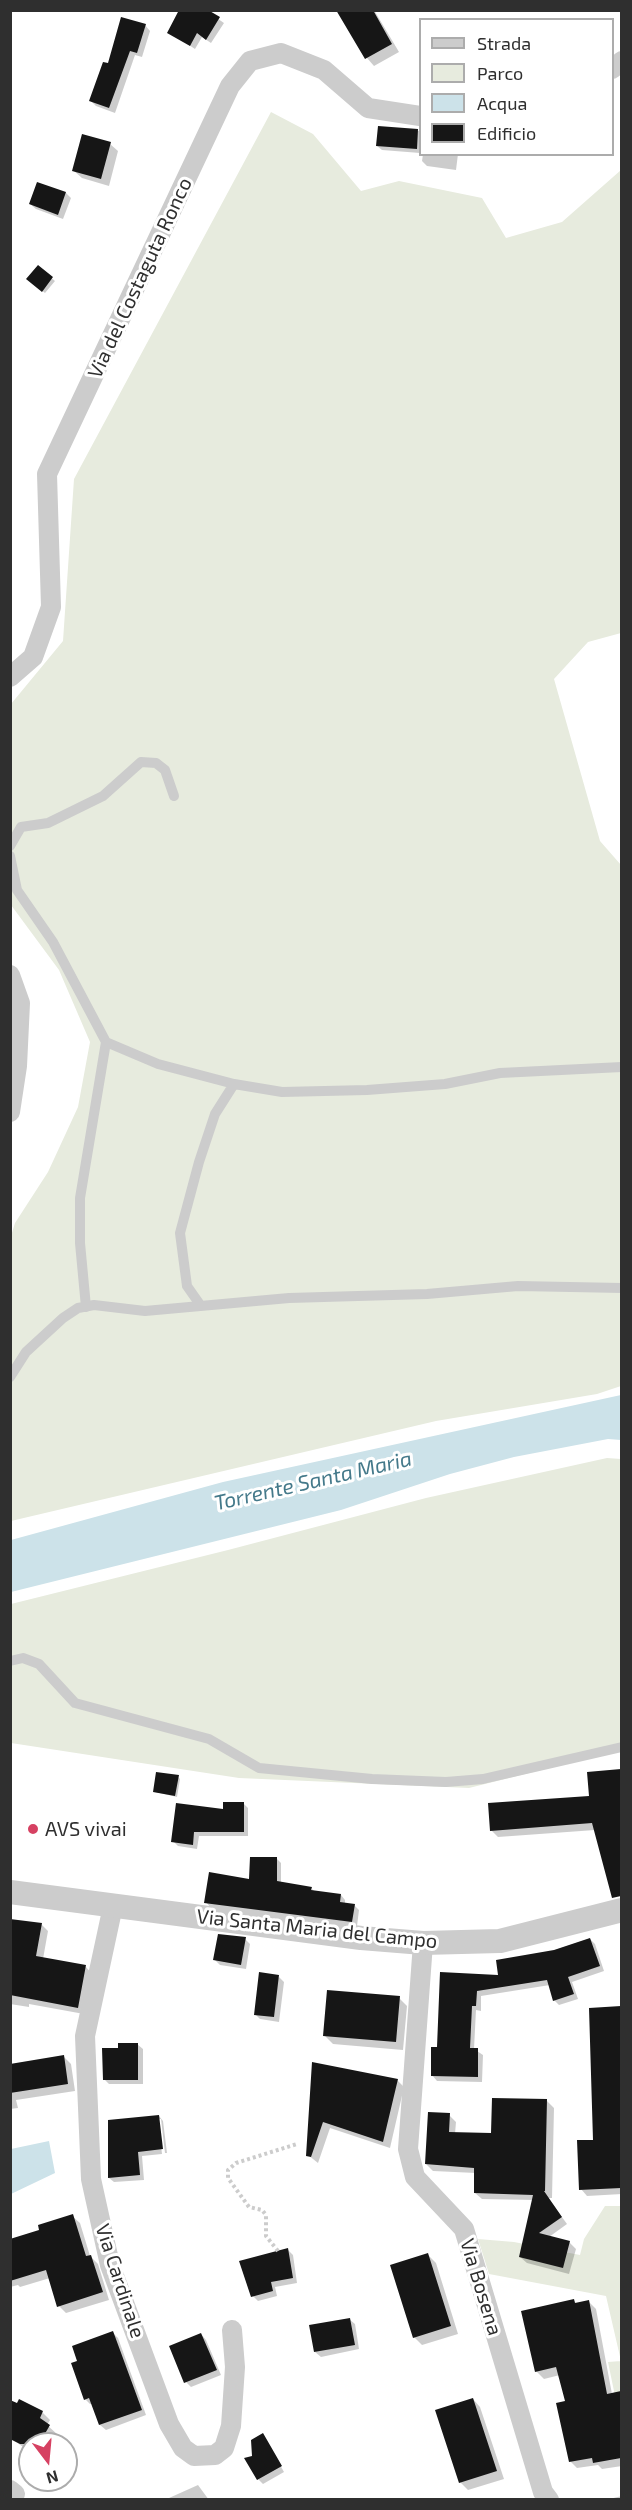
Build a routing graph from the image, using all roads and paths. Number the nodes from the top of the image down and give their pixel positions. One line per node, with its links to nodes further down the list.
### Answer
1 (419, 116): 2 (street, Via del Costaguta Ronco)
2 (10, 677)
3 (174, 796): 4 (lane)
4 (10, 846)
5 (10, 855): 7 (lane)
6 (10, 975): 10 (street)
7 (106, 1042): 9 (lane); 13 (lane)
8 (621, 1067): 9 (lane)
9 (234, 1084): 12 (lane)
10 (10, 1112)
11 (621, 1288): 12 (lane)
12 (201, 1306): 13 (lane)
13 (86, 1307): 14 (lane)
14 (10, 1377)
15 (10, 1661): 16 (lane)
16 (621, 1747)
17 (10, 1892): 18 (street, Via Santa Maria del Campo)
18 (113, 1906): 20 (street, Via Santa Maria del Campo); 23 (street, Via Cardinale)
19 (621, 1910): 20 (street, Via Santa Maria del Campo)
20 (423, 1943): 24 (street, Via Bosena)
21 (297, 2144): 22 (path)
22 (278, 2251)
23 (232, 2330)
24 (549, 2499)

